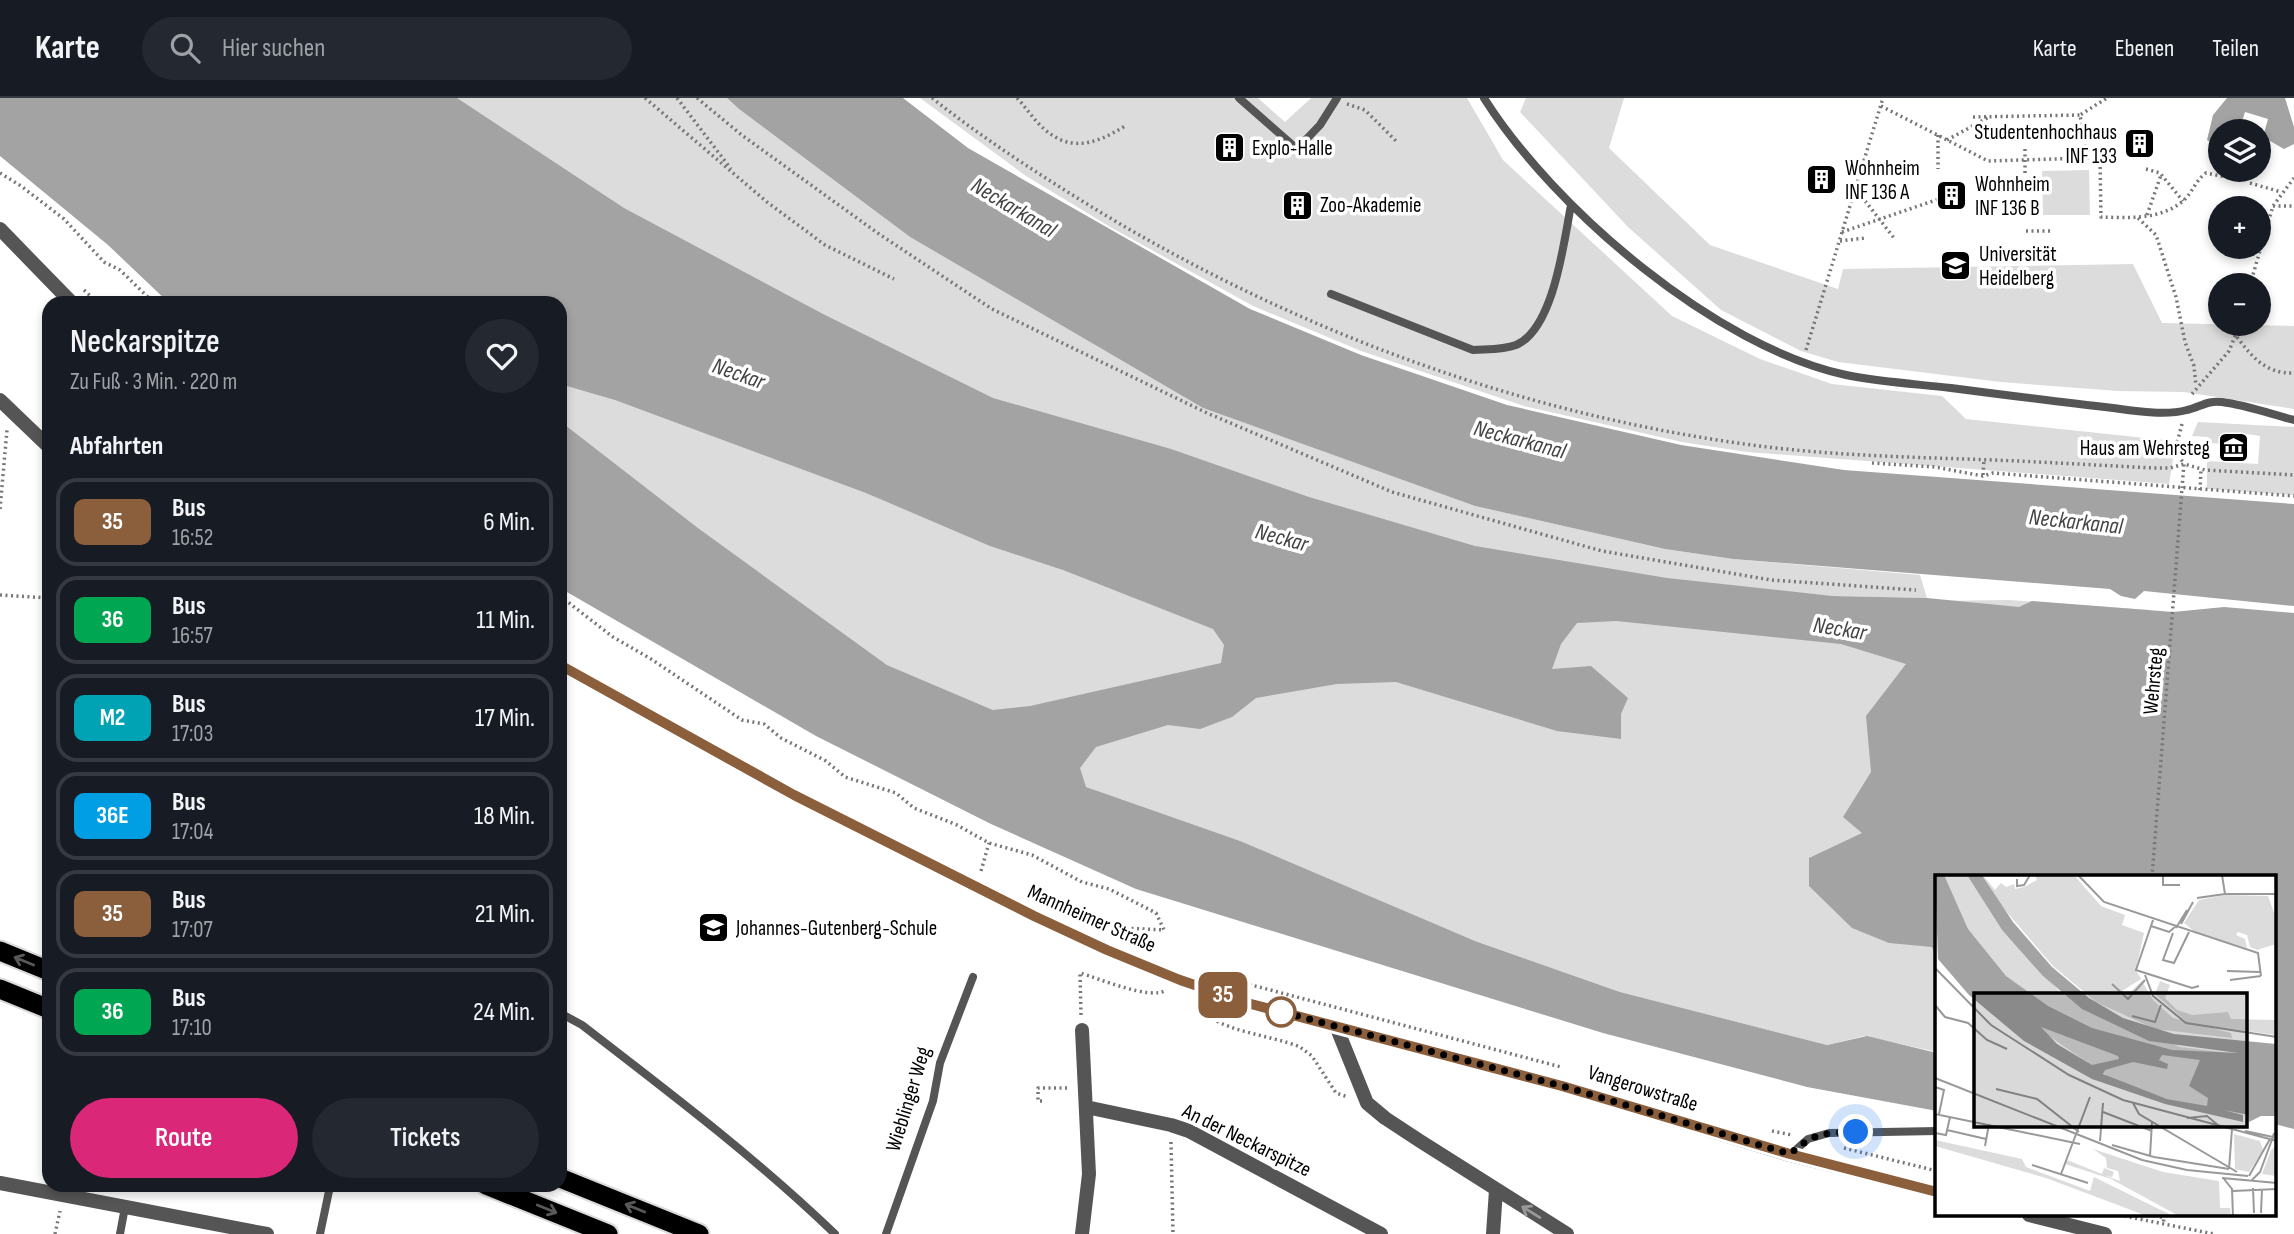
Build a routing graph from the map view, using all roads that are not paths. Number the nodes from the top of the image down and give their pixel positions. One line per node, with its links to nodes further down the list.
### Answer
1 (1239, 98): 3 (lane)
2 (1484, 98): 4 (lane)
3 (1336, 99)
4 (1571, 205): 6 (lane); 9 (lane)
5 (0, 229): 7 (street)
6 (1331, 294)
7 (65, 296)
8 (0, 400): 10 (street)
9 (2294, 420)
10 (42, 440)
11 (567, 669): 18 (street, Mannheimer Straße)
12 (0, 951): 13 (highway, one-way to 12)
13 (42, 968)
14 (973, 976): 40 (lane, Wieblinger Weg)
15 (0, 989): 16 (highway)
16 (42, 1006)
17 (567, 1017): 39 (lane)
18 (1336, 1026): 22 (street, Vangerowstraße); 25 (street)
19 (1082, 1030): 20 (street)
20 (1086, 1107): 41 (street); 42 (street, An der Neckarspitze)
21 (1935, 1131): 22 (lane)
22 (1790, 1154): 27 (street, Vangerowstraße)
23 (567, 1181): 38 (highway, one-way to 23)
24 (0, 1182): 26 (street)
25 (1496, 1190): 43 (street); 44 (street, one-way to 25)
26 (42, 1191)
27 (1935, 1191)
28 (48, 1192): 31 (street)
29 (329, 1192): 36 (lane)
30 (503, 1192): 37 (highway, one-way to 37)
31 (125, 1207): 34 (lane); 35 (street)
32 (2037, 1216): 33 (street)
33 (2061, 1219): 45 (street)
34 (120, 1234)
35 (267, 1234)
36 (320, 1234)
37 (608, 1234)
38 (699, 1234)
39 (835, 1234)
40 (886, 1234)
41 (1082, 1234)
42 (1381, 1234)
43 (1493, 1234)
44 (1567, 1234)
45 (2105, 1234)

